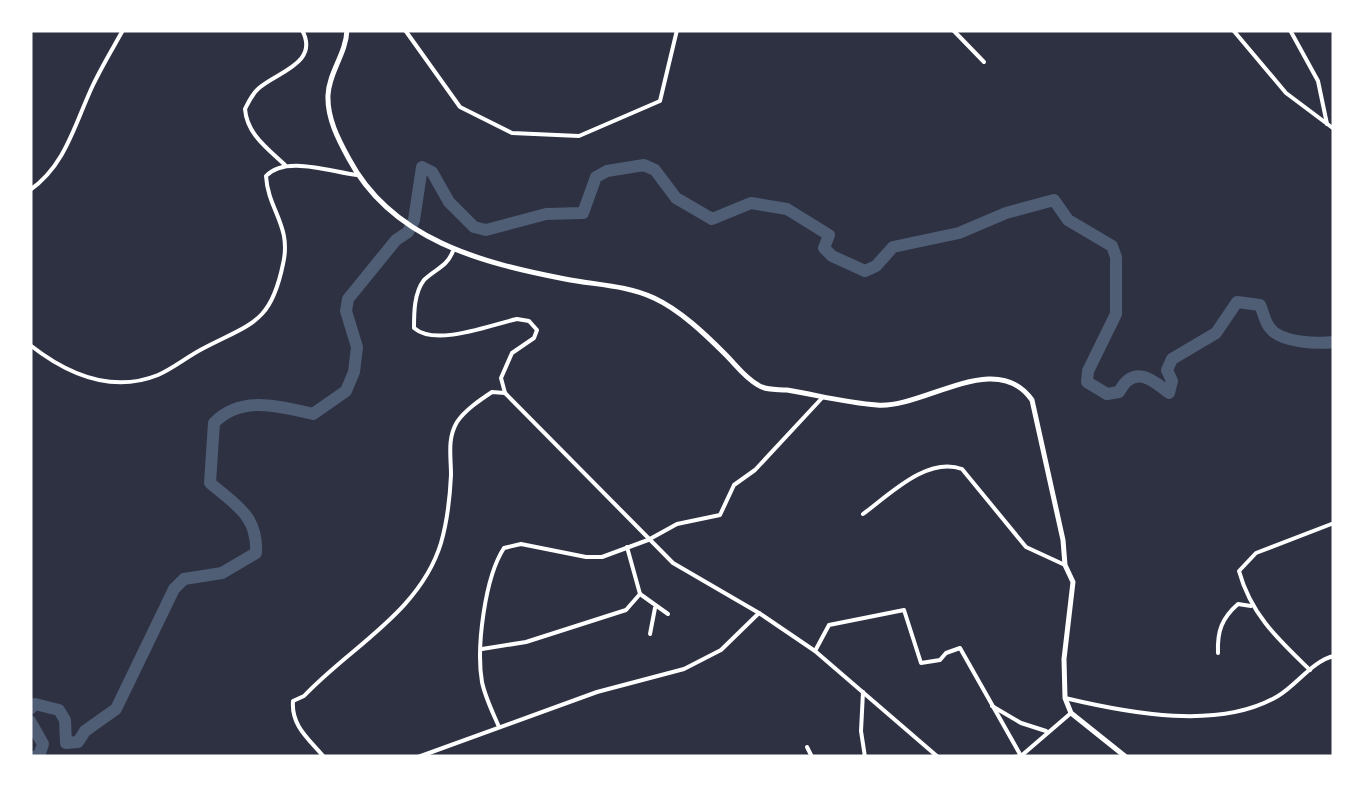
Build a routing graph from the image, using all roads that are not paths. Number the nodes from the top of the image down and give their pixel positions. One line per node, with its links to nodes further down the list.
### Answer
1 (122, 30): 14 (street)
2 (302, 30): 12 (street)
3 (347, 30): 13 (highway)
4 (406, 30): 5 (street)
5 (677, 30)
6 (953, 30): 9 (street)
7 (1233, 30): 10 (street)
8 (1290, 30): 10 (street)
9 (984, 62)
10 (1327, 124): 11 (street)
11 (1334, 129)
12 (285, 165): 13 (street); 16 (street)
13 (358, 175): 15 (highway)
14 (30, 190)
15 (452, 251): 17 (street); 20 (highway)
16 (30, 345)
17 (501, 378): 18 (street); 19 (street)
18 (492, 392): 19 (street); 47 (street)
19 (506, 393): 23 (street)
20 (822, 398): 23 (street); 25 (highway)
21 (862, 514): 25 (street)
22 (1334, 523): 26 (street)
23 (648, 540): 24 (street); 31 (street)
24 (627, 547): 27 (street); 34 (street)
25 (1065, 564): 40 (highway)
26 (1244, 590): 28 (street); 29 (street)
27 (640, 594): 30 (street); 34 (street)
28 (1238, 604): 29 (street); 36 (street)
29 (1252, 606): 38 (street)
30 (655, 608): 32 (street); 33 (street)
31 (760, 613): 35 (street); 43 (street)
32 (668, 614)
33 (650, 634)
34 (480, 650): 43 (street)
35 (815, 651): 39 (street); 41 (street)
36 (1218, 653)
37 (1334, 656): 38 (street)
38 (1310, 670): 40 (street)
39 (863, 690): 50 (street); 51 (street)
40 (1065, 698): 42 (highway)
41 (992, 706): 44 (street); 46 (street)
42 (1071, 713): 44 (street); 53 (highway)
43 (499, 728): 48 (street)
44 (1046, 731): 46 (street)
45 (808, 747): 49 (street)
46 (1021, 756): 52 (street)
47 (324, 757)
48 (418, 757)
49 (812, 757)
50 (864, 757)
51 (938, 757)
52 (1014, 757)
53 (1126, 757)

